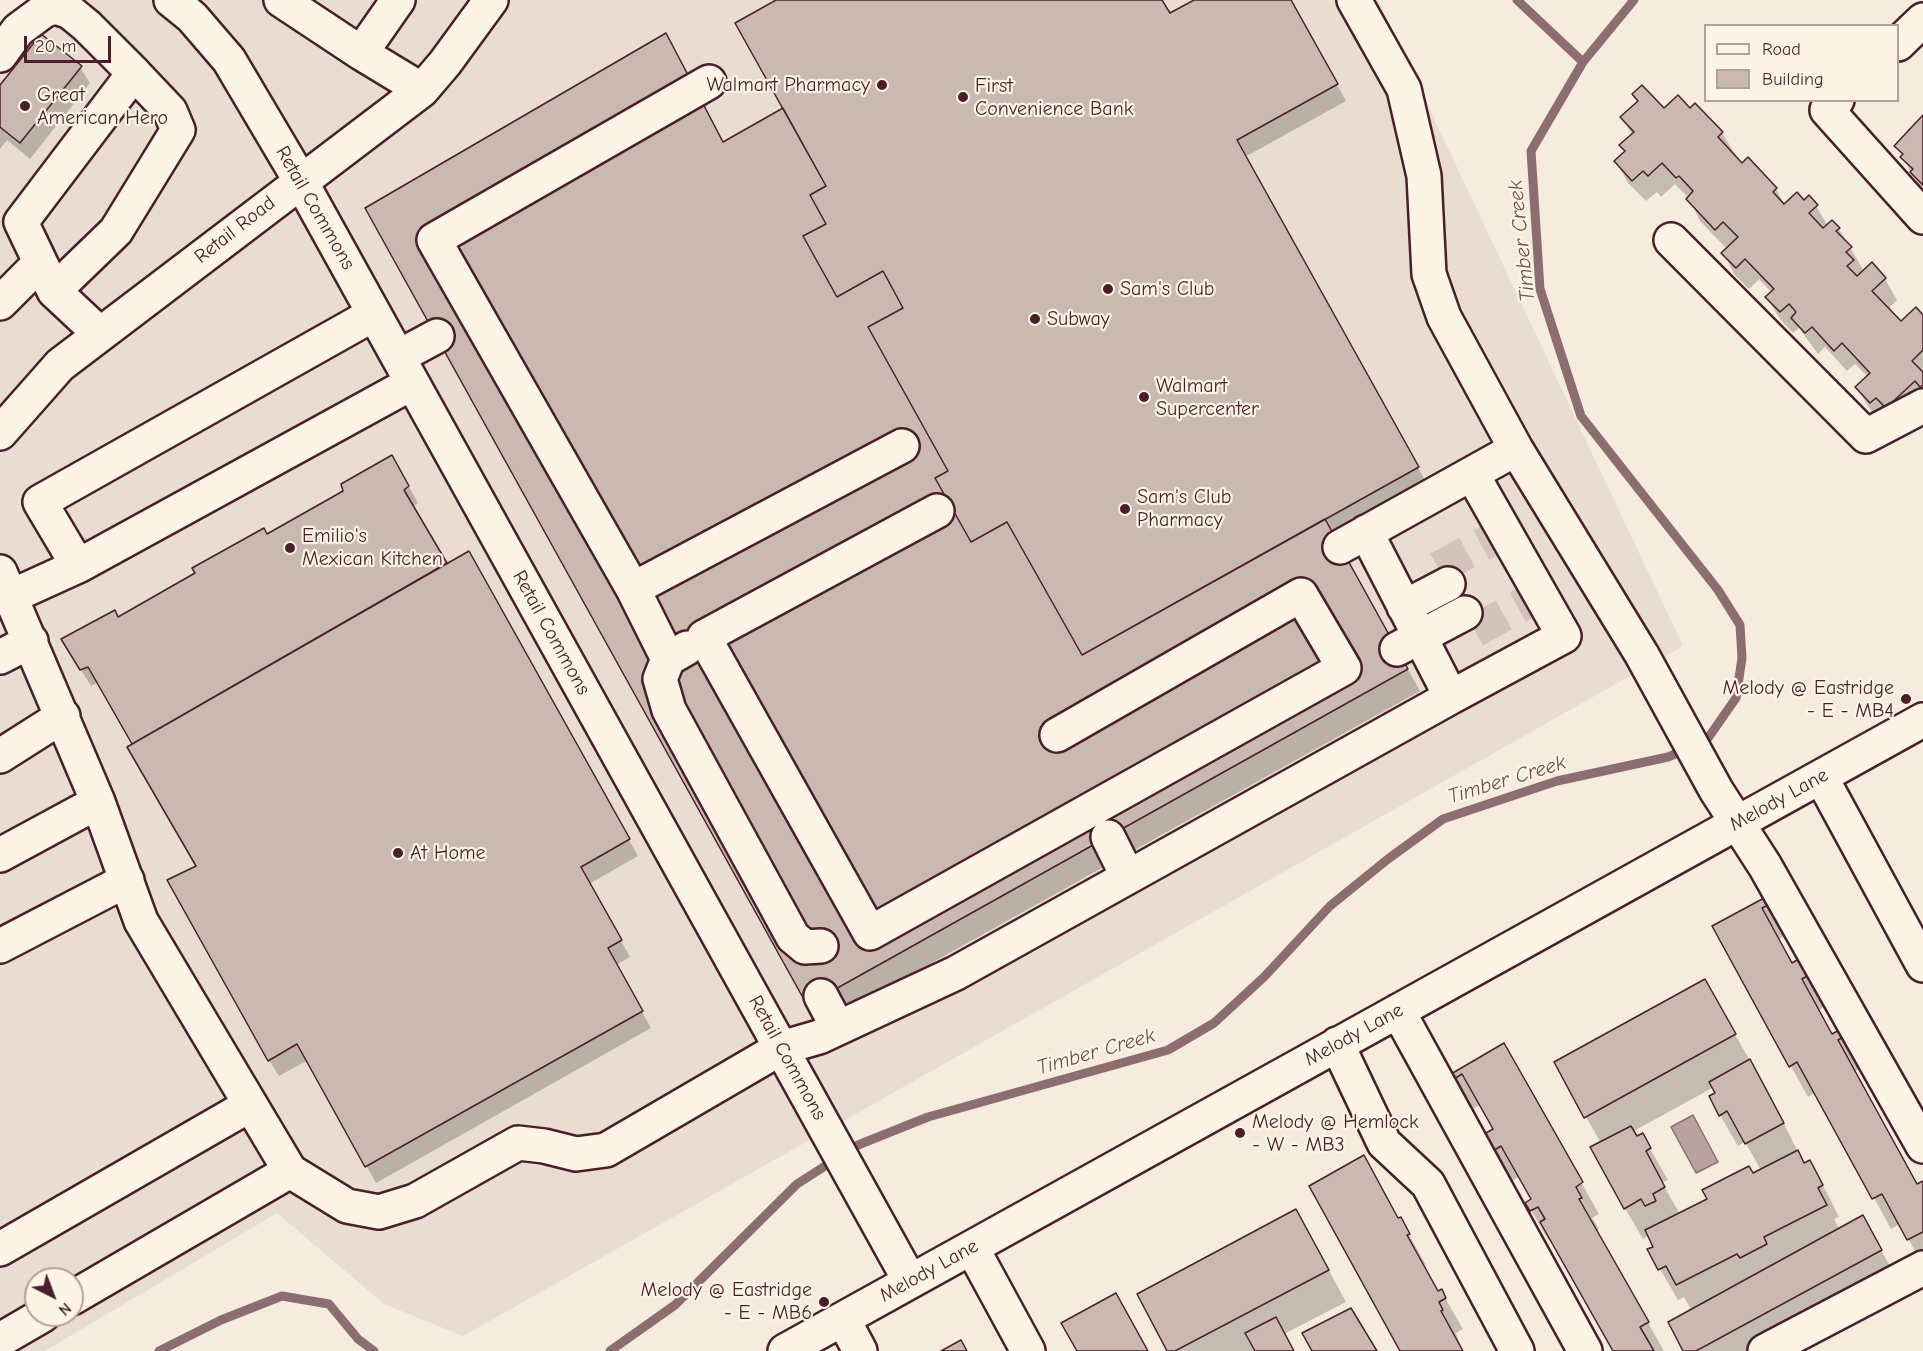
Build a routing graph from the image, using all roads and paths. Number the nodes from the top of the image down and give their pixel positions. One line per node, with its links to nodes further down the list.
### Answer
1 (171, 0): 14 (street, Retail Commons)
2 (398, 0): 8 (street)
3 (491, 0): 12 (street, Retail Road)
4 (1354, 0): 27 (street)
5 (292, 3): 8 (street)
6 (1923, 21): 7 (street)
7 (1899, 43)
8 (361, 53): 12 (street)
9 (0, 55): 10 (street)
10 (135, 73): 15 (street); 18 (street)
11 (709, 82): 33 (street)
12 (422, 90): 14 (street, Retail Road)
13 (1835, 102): 16 (street)
14 (300, 180): 20 (street, Retail Commons); 21 (street, Retail Road)
15 (11, 214): 18 (street)
16 (1923, 218)
17 (1671, 240): 24 (street)
18 (46, 277): 19 (street); 21 (street)
19 (0, 303)
20 (375, 314): 23 (street, Retail Commons); 30 (street)
21 (100, 334): 25 (street, Retail Road)
22 (437, 336): 23 (street)
23 (405, 370): 30 (street); 60 (street, Retail Commons)
24 (1923, 406)
25 (0, 432)
26 (902, 446): 33 (street)
27 (1516, 449): 28 (street); 48 (street)
28 (1472, 474): 34 (street); 41 (street)
29 (937, 511): 36 (street)
30 (78, 566): 32 (street)
31 (1443, 576): 34 (street)
32 (6, 584): 37 (street)
33 (633, 588): 40 (street)
34 (1400, 599): 38 (street)
35 (1470, 622): 38 (street)
36 (704, 638): 40 (street); 44 (street)
37 (31, 641): 39 (street); 42 (street)
38 (1416, 647): 41 (street)
39 (0, 657)
40 (668, 659): 53 (street)
41 (1451, 697): 51 (street)
42 (63, 716): 45 (street); 47 (street)
43 (1923, 720): 46 (street, Melody Lane)
44 (1057, 735)
45 (0, 756)
46 (1821, 777): 48 (street, Melody Lane); 55 (street)
47 (98, 802): 50 (street); 52 (street)
48 (1737, 823): 57 (street, Melody Lane); 62 (street)
49 (1108, 837): 51 (street)
50 (0, 855)
51 (1128, 877): 58 (street)
52 (126, 880): 54 (street); 61 (street)
53 (821, 945)
54 (0, 946)
55 (1923, 965)
56 (821, 996): 58 (street)
57 (1398, 1011): 59 (street, Melody Lane); 76 (street)
58 (838, 1029): 60 (street)
59 (1337, 1044): 64 (street, Melody Lane); 75 (street)
60 (782, 1048): 63 (street); 67 (street, Retail Commons)
61 (250, 1105): 63 (street); 65 (street)
62 (1923, 1146)
63 (290, 1171): 68 (street)
64 (972, 1248): 67 (street, Melody Lane); 74 (street)
65 (0, 1249)
66 (1923, 1268): 77 (street)
67 (910, 1281): 69 (street, Melody Lane)
68 (84, 1291)
69 (843, 1319): 72 (street, Melody Lane); 73 (street)
70 (24, 1326): 71 (street)
71 (0, 1340)
72 (785, 1351)
73 (860, 1351)
74 (1028, 1351)
75 (1517, 1351)
76 (1585, 1351)
77 (1765, 1351)

